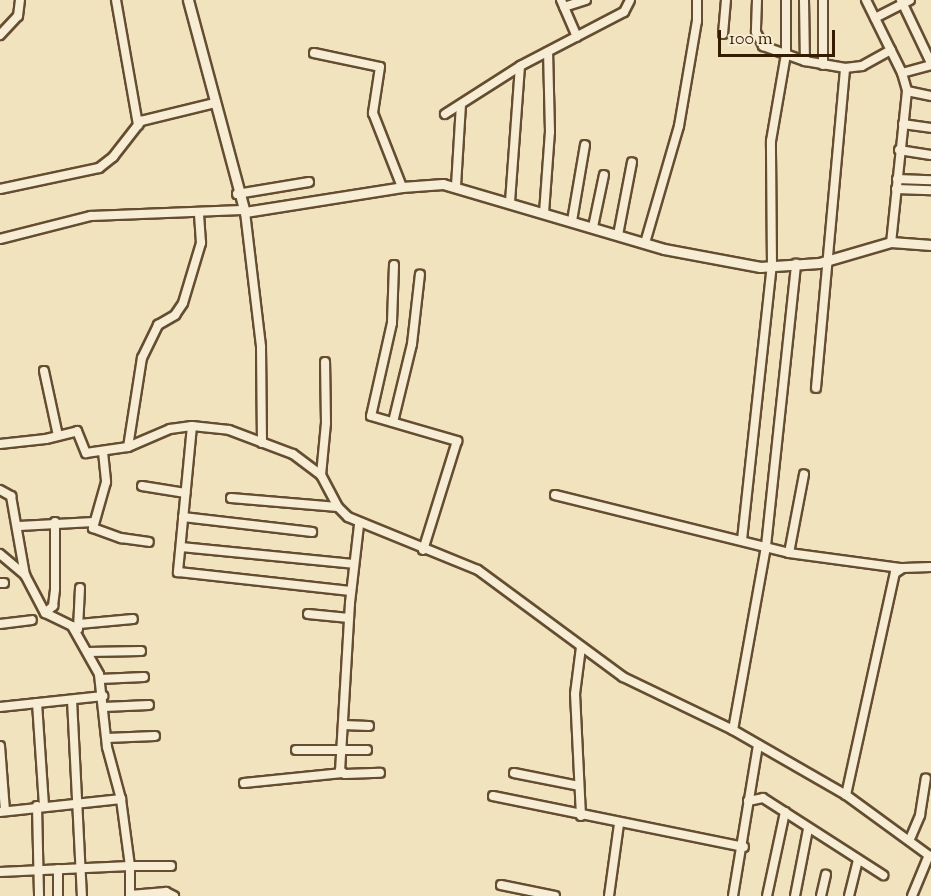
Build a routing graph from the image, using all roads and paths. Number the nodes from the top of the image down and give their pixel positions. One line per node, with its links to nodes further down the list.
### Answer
1 (20, 0): 17 (street)
2 (116, 0): 35 (street)
3 (188, 0): 31 (street)
4 (585, 0): 14 (street)
5 (630, 0): 18 (street)
6 (697, 0): 60 (street)
7 (726, 0): 16 (street)
8 (757, 0): 22 (street)
9 (786, 0): 22 (street)
10 (804, 0): 23 (street)
11 (823, 0): 25 (street)
12 (866, 0): 15 (street)
13 (904, 1): 15 (street); 24 (street)
14 (563, 4): 18 (street)
15 (875, 18): 19 (street)
16 (723, 34)
17 (0, 35)
18 (577, 37): 20 (street)
19 (891, 50): 27 (street); 28 (street)
20 (548, 52): 26 (street); 54 (street)
21 (314, 53): 46 (street)
22 (786, 54): 23 (street); 65 (street)
23 (805, 61): 25 (street)
24 (931, 64): 28 (street)
25 (823, 65): 27 (street)
26 (520, 66): 32 (street); 51 (street)
27 (845, 68): 62 (street)
28 (902, 73): 29 (street)
29 (907, 91): 30 (street); 34 (street)
30 (931, 96)
31 (215, 103): 35 (street); 50 (street)
32 (461, 105): 33 (street); 45 (street)
33 (445, 114)
34 (903, 123): 36 (street); 38 (street)
35 (138, 125): 47 (street)
36 (931, 128)
37 (585, 145): 55 (street)
38 (899, 150): 39 (street); 42 (street)
39 (931, 155)
40 (632, 162): 57 (street)
41 (603, 175): 56 (street)
42 (897, 179): 43 (street); 48 (street)
43 (931, 180)
44 (309, 182): 50 (street)
45 (456, 186): 46 (street); 51 (street)
46 (402, 187): 52 (street)
47 (0, 189)
48 (897, 189): 49 (street); 59 (street)
49 (931, 190)
50 (237, 194): 52 (street)
51 (510, 202): 54 (street)
52 (243, 211): 53 (street); 73 (street)
53 (199, 213): 58 (street); 75 (street)
54 (544, 213): 55 (street)
55 (572, 221): 56 (street)
56 (593, 227): 57 (street)
57 (618, 235): 60 (street)
58 (0, 239)
59 (891, 242): 61 (street); 62 (street)
60 (645, 243): 65 (street)
61 (931, 245)
62 (829, 260): 63 (street); 69 (street)
63 (796, 264): 65 (street); 93 (street)
64 (394, 265): 70 (street)
65 (772, 266): 91 (street)
66 (420, 274): 70 (street)
67 (325, 362): 78 (street)
68 (44, 371): 72 (street)
69 (816, 388)
70 (393, 422): 95 (street)
71 (192, 426): 73 (street); 75 (street); 81 (street)
72 (58, 436): 74 (street); 76 (street)
73 (262, 443): 78 (street)
74 (0, 444)
75 (128, 447): 76 (street)
76 (103, 452): 87 (street)
77 (804, 474): 96 (street)
78 (321, 475): 84 (street)
79 (142, 486): 81 (street)
80 (0, 490): 89 (street)
81 (185, 493): 85 (street)
82 (555, 495): 91 (street)
83 (231, 498): 84 (street)
84 (338, 507): 88 (street)
85 (183, 517): 90 (street); 94 (street)
86 (54, 522): 87 (street); 89 (street); 104 (street)
87 (94, 522): 92 (street)
88 (359, 525): 95 (street); 98 (street)
89 (19, 526): 101 (street)
90 (312, 532)
91 (742, 540): 93 (street)
92 (149, 542)
93 (766, 546): 96 (street); 125 (street)
94 (181, 547): 98 (street); 103 (street)
95 (423, 549): 112 (street)
96 (789, 553): 100 (street)
97 (0, 554): 101 (street)
98 (353, 564): 103 (street)
99 (931, 567): 100 (street)
100 (900, 568): 139 (street)
101 (25, 575): 104 (street)
102 (80, 588): 110 (street)
103 (351, 591): 106 (street)
104 (45, 613): 111 (street)
105 (308, 615): 106 (street)
106 (348, 618): 123 (street)
107 (133, 619): 110 (street)
108 (32, 620): 109 (street)
109 (0, 624)
110 (79, 624): 111 (street)
111 (76, 634): 114 (street)
112 (581, 647): 125 (street); 138 (street)
113 (141, 651): 114 (street)
114 (88, 652): 116 (street)
115 (144, 677): 116 (street)
116 (100, 679): 117 (street)
117 (103, 696): 118 (street); 122 (street)
118 (72, 700): 119 (street); 143 (street)
119 (37, 703): 121 (street); 144 (street)
120 (149, 705): 122 (street)
121 (0, 707)
122 (104, 707): 127 (street)
123 (343, 725): 124 (street); 131 (street)
124 (369, 726)
125 (733, 730): 128 (street)
126 (154, 736): 127 (street)
127 (107, 738): 141 (street)
128 (758, 745): 139 (street); 142 (street)
129 (0, 746): 145 (street)
130 (296, 750): 131 (street)
131 (342, 750): 132 (street); 133 (street)
132 (367, 750)
133 (342, 773): 135 (street); 137 (street)
134 (514, 773): 138 (street)
135 (380, 774)
136 (926, 778): 150 (street)
137 (244, 783)
138 (579, 786): 147 (street)
139 (846, 795): 150 (street)
140 (492, 796): 147 (street)
141 (121, 799): 143 (street); 154 (street)
142 (748, 801): 146 (street); 151 (street)
143 (77, 802): 144 (street); 156 (street)
144 (40, 806): 145 (street); 158 (street)
145 (2, 811)
146 (785, 812): 149 (street); 171 (street)
147 (581, 816): 148 (street)
148 (619, 824): 151 (street); 169 (street)
149 (808, 829): 153 (street); 172 (street)
150 (910, 839): 152 (street)
151 (744, 847): 170 (street)
152 (930, 856): 175 (street)
153 (858, 860): 160 (street); 174 (street)
154 (130, 866): 155 (street); 156 (street); 163 (street)
155 (171, 866)
156 (81, 868): 157 (street); 166 (street)
157 (58, 869): 158 (street); 165 (street)
158 (39, 870): 159 (street); 164 (street)
159 (0, 872)
160 (883, 875)
161 (826, 876): 173 (street)
162 (501, 885): 168 (street)
163 (130, 895): 167 (street)
164 (39, 896)
165 (58, 896)
166 (81, 896)
167 (174, 896)
168 (555, 896)
169 (609, 896)
170 (733, 896)
171 (767, 896)
172 (795, 896)
173 (821, 896)
174 (849, 896)
175 (912, 896)

